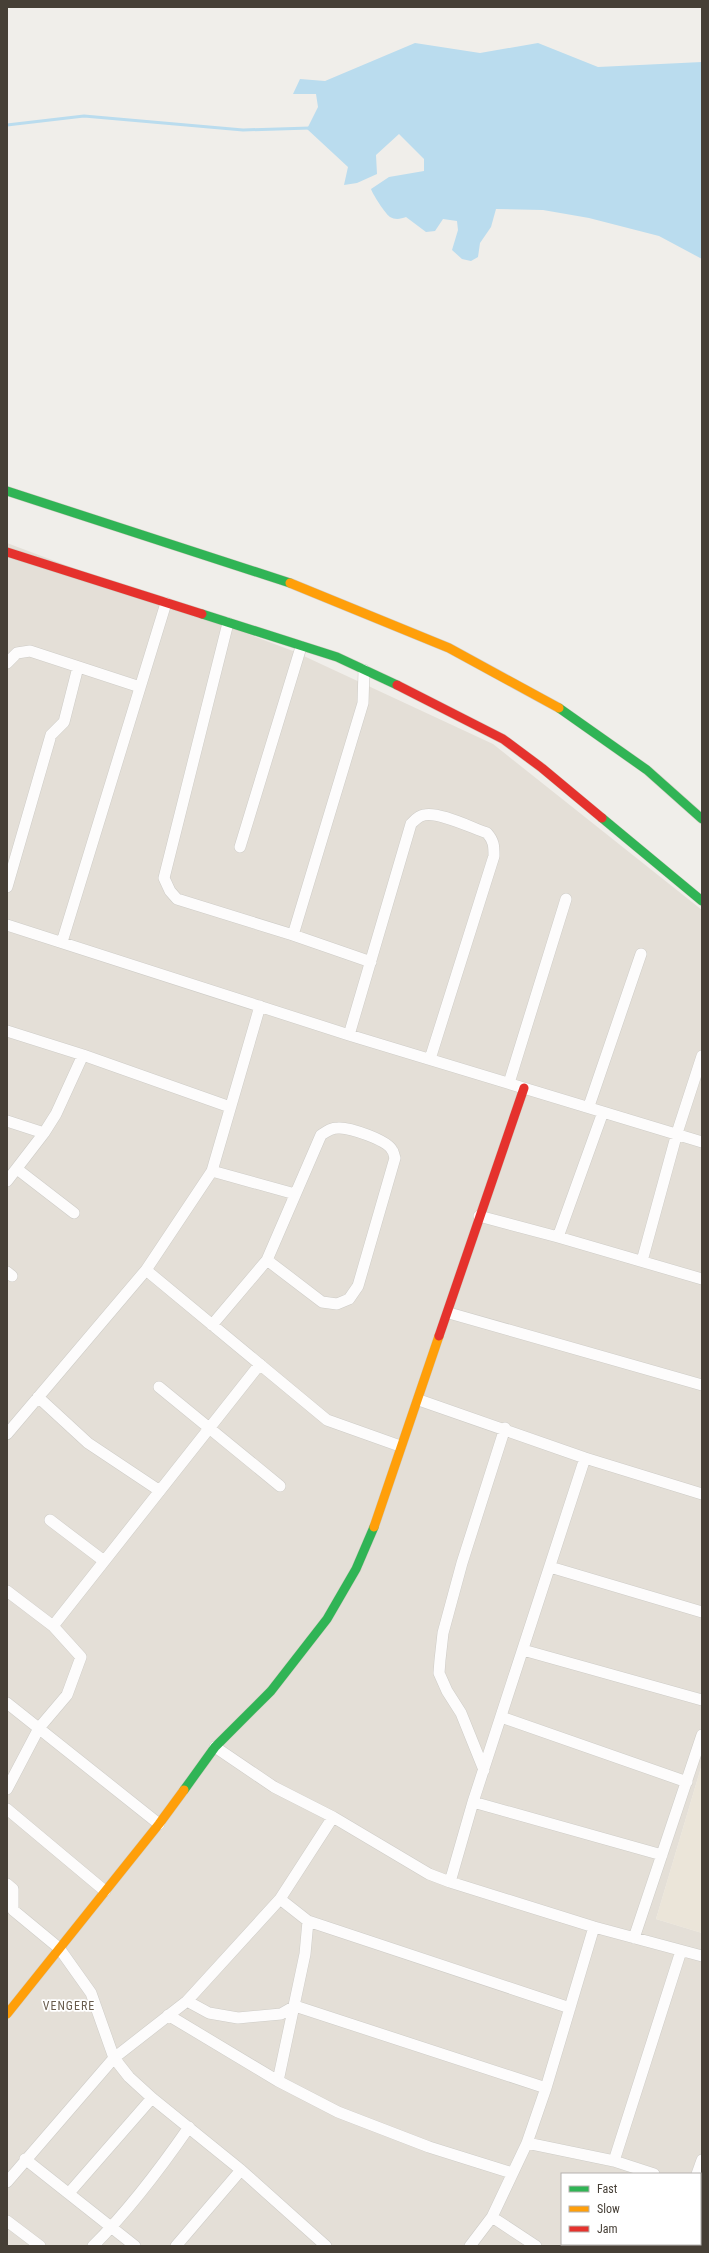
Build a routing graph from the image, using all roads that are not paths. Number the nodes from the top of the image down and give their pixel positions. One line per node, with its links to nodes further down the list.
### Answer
1 (7, 491): 10 (street)
2 (7, 552): 3 (street)
3 (166, 603): 4 (street); 9 (street)
4 (228, 623): 5 (street); 16 (street)
5 (301, 647): 8 (street); 11 (street)
6 (7, 663): 7 (street)
7 (78, 667): 9 (street); 12 (street)
8 (364, 670): 14 (street); 16 (street)
9 (140, 687): 17 (street)
10 (702, 819)
11 (240, 847)
12 (7, 887)
13 (566, 899): 26 (street)
14 (702, 901)
15 (7, 925): 17 (street)
16 (294, 935): 19 (street)
17 (62, 942): 20 (street)
18 (641, 954): 28 (street)
19 (371, 962): 22 (street); 25 (street)
20 (260, 1006): 22 (street); 29 (street)
21 (7, 1031): 23 (street)
22 (350, 1035): 25 (street)
23 (83, 1055): 29 (street); 32 (street)
24 (702, 1056): 33 (street)
25 (430, 1059): 26 (street)
26 (508, 1084): 27 (street)
27 (524, 1088): 28 (street); 40 (street)
28 (589, 1106): 30 (street)
29 (230, 1107): 36 (street)
30 (603, 1112): 33 (street); 41 (street)
31 (7, 1122): 32 (street)
32 (44, 1133): 35 (street)
33 (677, 1133): 34 (street); 43 (street)
34 (702, 1142)
35 (17, 1169): 37 (street); 39 (street)
36 (212, 1171): 38 (street); 44 (street)
37 (7, 1181)
38 (294, 1194): 42 (street); 42 (street)
39 (74, 1213)
40 (479, 1216): 41 (street); 46 (street)
41 (558, 1236): 43 (street)
42 (267, 1260): 47 (street)
43 (642, 1261): 45 (street)
44 (146, 1270): 47 (street); 51 (street)
45 (702, 1279)
46 (449, 1312): 49 (street); 52 (street)
47 (212, 1325): 48 (street)
48 (260, 1364): 54 (street); 56 (street)
49 (702, 1385)
50 (159, 1387): 54 (street)
51 (38, 1397): 55 (street); 59 (street)
52 (418, 1400): 53 (street); 56 (street)
53 (505, 1428): 57 (street); 74 (street)
54 (209, 1429): 58 (street); 59 (street)
55 (7, 1434)
56 (400, 1446): 73 (street)
57 (585, 1458): 60 (street); 63 (street)
58 (280, 1486)
59 (160, 1490): 62 (street)
60 (702, 1494)
61 (50, 1520): 62 (street)
62 (104, 1561): 66 (street)
63 (550, 1567): 65 (street); 67 (street)
64 (7, 1590): 66 (street)
65 (702, 1612)
66 (53, 1626): 71 (street)
67 (523, 1650): 68 (street); 70 (street)
68 (702, 1700)
69 (7, 1703): 71 (street)
70 (501, 1717): 74 (street); 75 (street)
71 (39, 1728): 76 (street); 80 (street)
72 (702, 1735): 75 (street)
73 (216, 1747): 79 (street); 80 (street)
74 (484, 1770): 77 (street)
75 (688, 1782): 81 (street)
76 (7, 1789)
77 (473, 1802): 81 (street); 82 (street)
78 (7, 1809): 84 (street)
79 (333, 1817): 82 (street); 85 (street)
80 (159, 1824): 84 (street)
81 (662, 1856): 88 (street)
82 (450, 1882): 87 (street)
83 (7, 1884): 89 (street)
84 (105, 1891): 89 (street)
85 (280, 1899): 86 (street); 92 (street)
86 (308, 1921): 93 (street); 94 (street)
87 (594, 1927): 88 (street); 94 (street)
88 (634, 1938): 90 (street)
89 (59, 1948): 95 (street); 97 (street)
90 (681, 1951): 91 (street); 105 (street)
91 (702, 1956)
92 (187, 2001): 93 (street); 96 (street)
93 (295, 2006): 98 (street); 99 (street)
94 (570, 2008): 99 (street)
95 (7, 2014)
96 (168, 2015): 97 (street); 98 (street)
97 (114, 2058): 100 (street); 103 (street)
98 (278, 2081): 107 (street)
99 (546, 2088): 102 (street)
100 (152, 2098): 101 (street); 111 (street)
101 (189, 2128): 106 (street); 114 (street)
102 (527, 2143): 105 (street); 107 (street)
103 (25, 2159): 110 (street); 111 (street)
104 (702, 2160): 109 (street)
105 (614, 2161): 108 (street)
106 (242, 2170): 118 (street); 119 (street)
107 (512, 2173): 112 (street)
108 (651, 2173)
109 (697, 2173)
110 (7, 2182)
111 (69, 2193): 114 (street)
112 (492, 2217): 120 (street); 121 (street)
113 (7, 2221): 115 (street)
114 (111, 2227): 116 (street); 117 (street)
115 (40, 2246)
116 (93, 2246)
117 (135, 2246)
118 (176, 2246)
119 (326, 2246)
120 (470, 2246)
121 (536, 2246)

